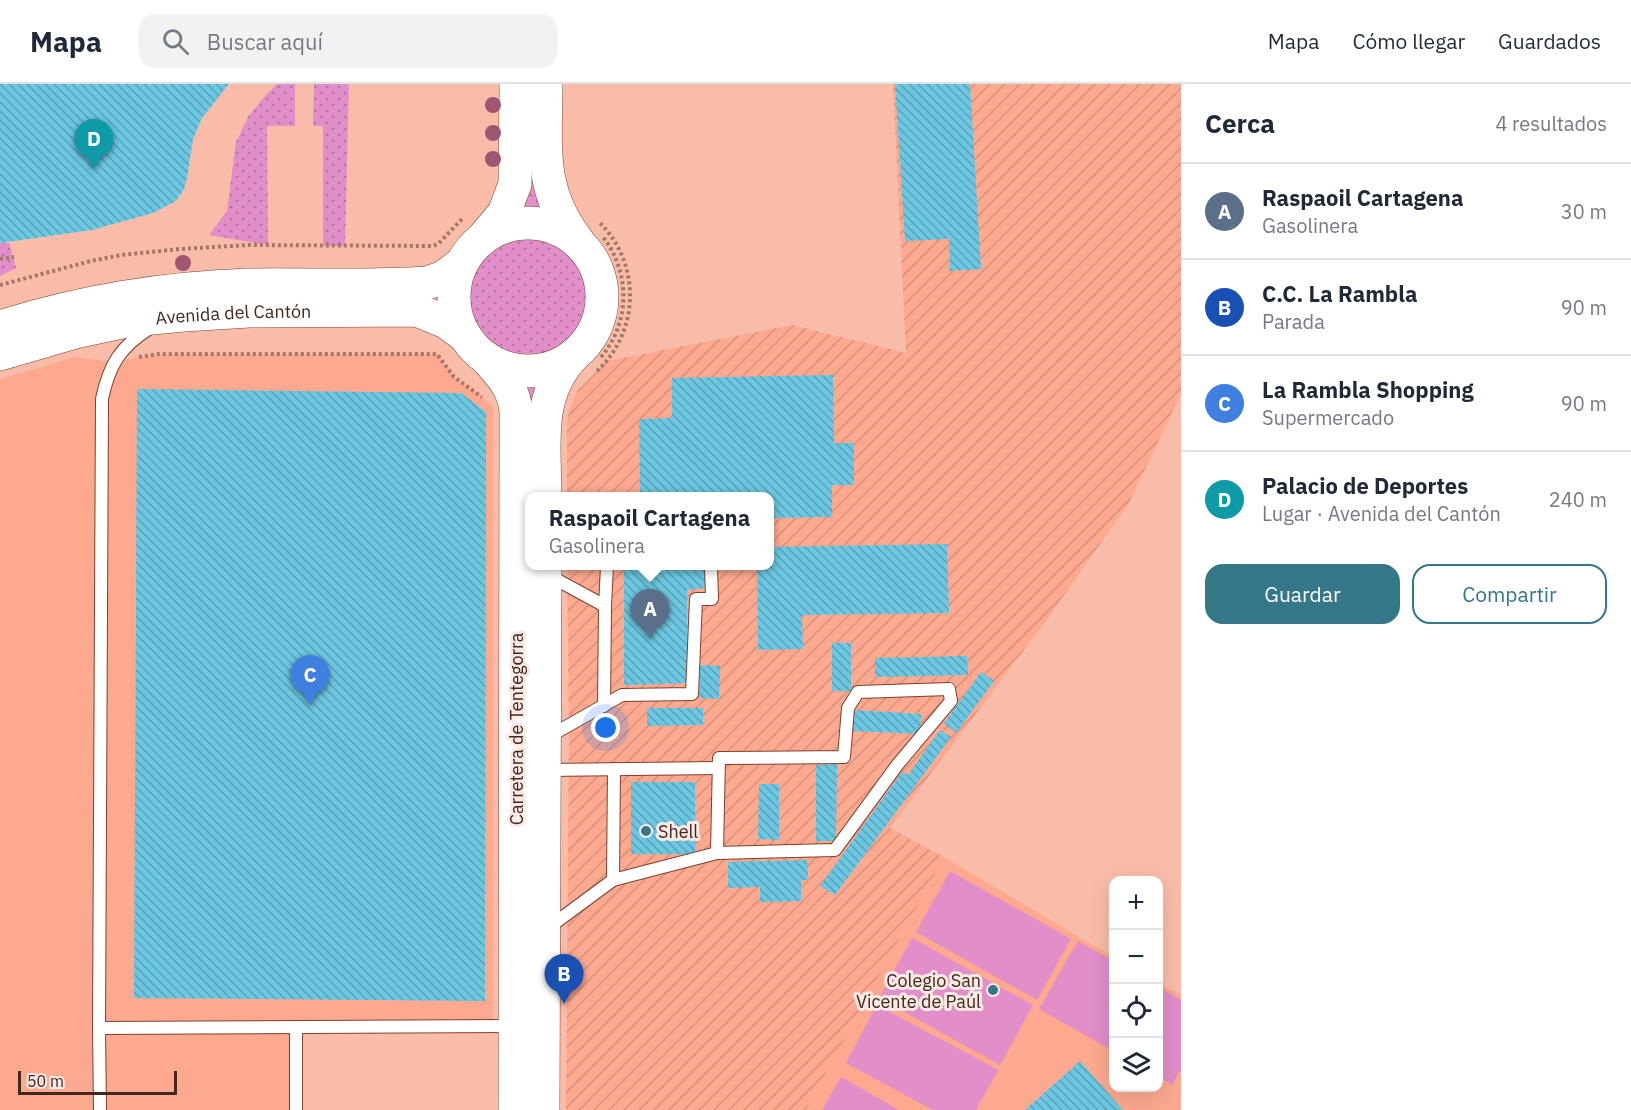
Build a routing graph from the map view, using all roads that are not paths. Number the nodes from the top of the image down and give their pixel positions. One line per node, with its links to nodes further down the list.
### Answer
1 (516, 84): 3 (main road)
2 (546, 84): 4 (main road)
3 (476, 226): 4 (main road); 5 (main road)
4 (592, 232): 10 (main road)
5 (462, 263): 7 (main road, Avenida del Cantón); 8 (main road)
6 (200, 314): 8 (main road, Avenida del Cantón); 9 (main road, Avenida del Cantón); 24 (lane)
7 (0, 327)
8 (475, 347): 10 (main road); 23 (main road, Carretera de Tentegorra)
9 (0, 354)
10 (589, 363): 11 (main road)
11 (545, 492)
12 (545, 570): 15 (lane); 17 (main road, Carretera de Tentegorra)
13 (607, 570): 15 (lane)
14 (711, 570): 16 (lane)
15 (605, 606): 16 (lane)
16 (604, 706): 17 (lane)
17 (544, 755): 19 (lane); 22 (main road, Carretera de Tentegorra)
18 (718, 768): 19 (lane); 20 (lane); 20 (lane)
19 (614, 769): 21 (lane)
20 (717, 852): 21 (lane)
21 (613, 880): 22 (lane)
22 (544, 931): 29 (main road, Carretera de Tentegorra)
23 (515, 1026): 25 (lane); 28 (main road, Carretera de Tentegorra)
24 (99, 1028): 25 (lane); 26 (lane)
25 (296, 1028): 27 (lane)
26 (100, 1110)
27 (296, 1110)
28 (515, 1110)
29 (543, 1110)

